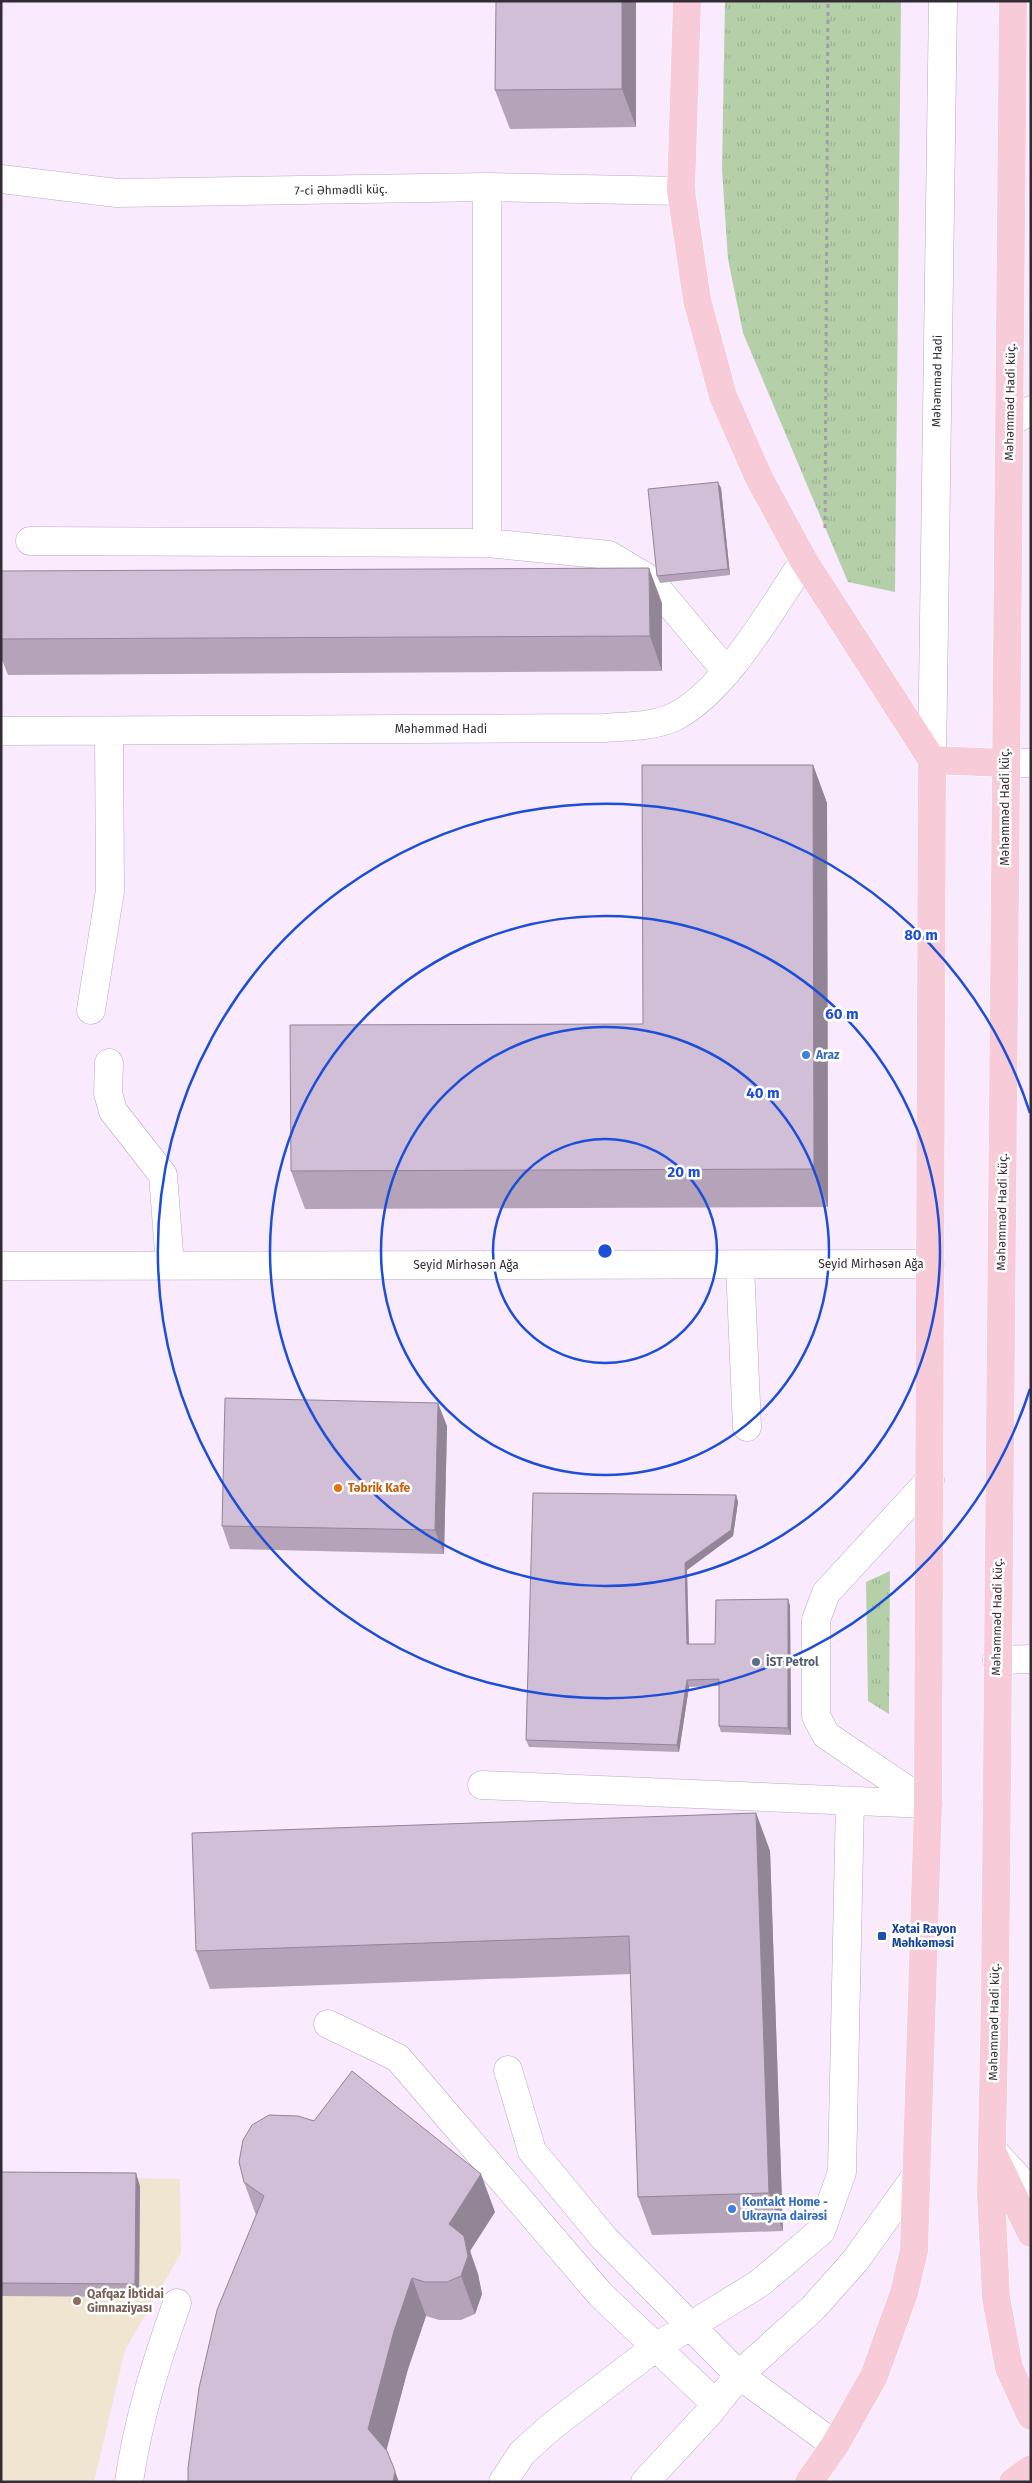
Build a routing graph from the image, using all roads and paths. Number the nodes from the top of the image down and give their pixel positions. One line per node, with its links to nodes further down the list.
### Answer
1 (688, 1): 7 (main road)
2 (828, 1): 11 (path)
3 (942, 1): 15 (street, Məhəmməd Hadi)
4 (1019, 5): 8 (main road, Məhəmməd Hadi küç.)
5 (1, 180): 6 (street, 7-ci Əhmədli küç.)
6 (487, 188): 7 (street, 7-ci Əhmədli küç.); 10 (street)
7 (681, 191): 11 (main road)
8 (1020, 416): 16 (main road, Məhəmməd Hadi küç.)
9 (30, 541): 10 (street)
10 (487, 543): 12 (street)
11 (804, 561): 12 (street, Məhəmməd Hadi); 15 (main road)
12 (728, 672): 14 (street, Məhəmməd Hadi)
13 (1, 731): 14 (street, Məhəmməd Hadi)
14 (109, 731): 17 (street)
15 (932, 760): 16 (main road); 19 (main road)
16 (1018, 763): 26 (main road, Məhəmməd Hadi küç.)
17 (91, 1010)
18 (109, 1063): 20 (street)
19 (930, 1264): 21 (street, Seyid Mirhəsən Ağa); 24 (main road)
20 (170, 1265): 21 (street, Seyid Mirhəsən Ağa); 22 (street, Seyid Mirhəsən Ağa)
21 (740, 1265): 23 (street)
22 (1, 1266)
23 (747, 1428)
24 (930, 1480): 29 (main road); 29 (street)
25 (1031, 1659): 26 (street)
26 (996, 1660): 32 (main road, Məhəmməd Hadi küç.)
27 (482, 1785): 28 (street)
28 (850, 1801): 29 (street); 37 (street)
29 (928, 1804): 33 (main road)
30 (328, 2024): 38 (street)
31 (508, 2070): 37 (street)
32 (991, 2148): 34 (street); 35 (main road); 41 (main road, Məhəmməd Hadi küç.)
33 (916, 2176): 39 (street); 42 (main road)
34 (1031, 2192)
35 (1031, 2234)
36 (177, 2303): 44 (street)
37 (689, 2325): 38 (street); 39 (street)
38 (656, 2347): 40 (street); 45 (street)
39 (739, 2375): 40 (street); 42 (street)
40 (716, 2404): 46 (street)
41 (1031, 2416)
42 (835, 2445): 47 (main road)
43 (1031, 2469): 48 (main road)
44 (129, 2482)
45 (503, 2482)
46 (645, 2482)
47 (809, 2482)
48 (1013, 2482)

